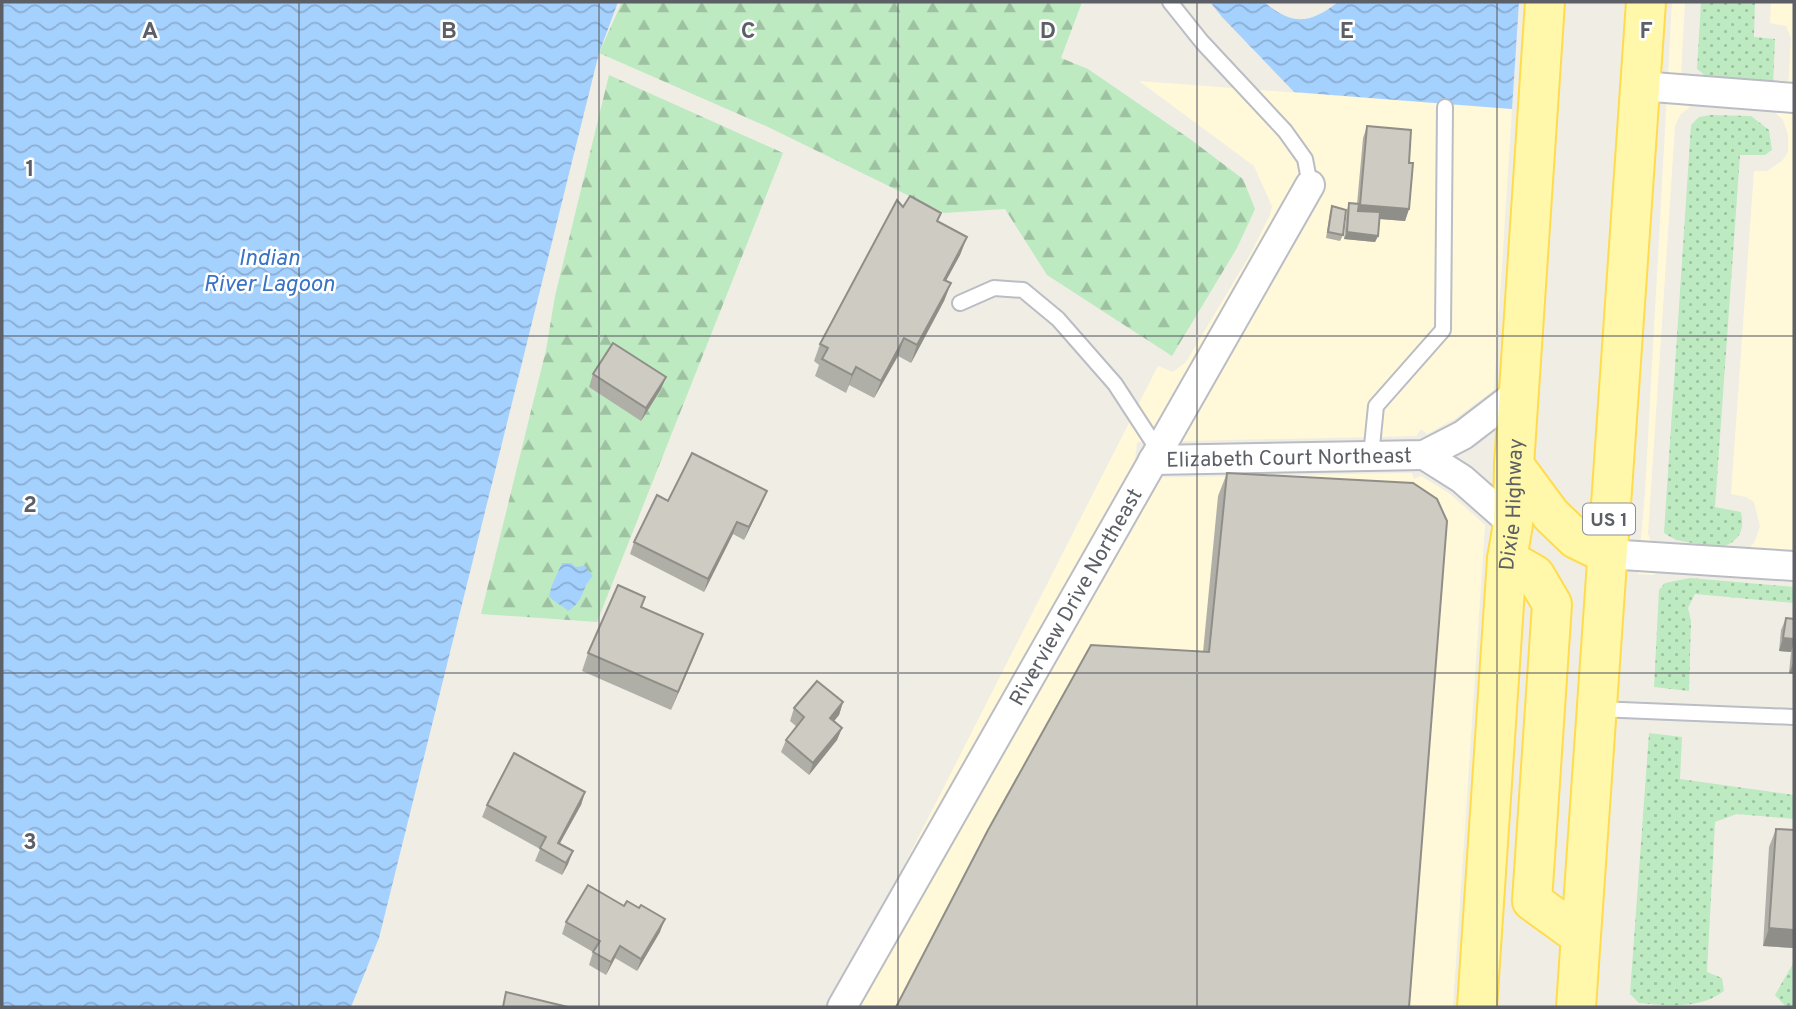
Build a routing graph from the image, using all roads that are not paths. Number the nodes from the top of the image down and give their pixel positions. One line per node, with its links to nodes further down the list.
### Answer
1 (1170, 2): 7 (lane)
2 (1545, 2): 9 (main road, Dixie Highway)
3 (1646, 2): 4 (main road, US 1)
4 (1640, 86): 5 (street); 15 (main road, US 1)
5 (1794, 98)
6 (1445, 107): 12 (lane)
7 (1310, 185): 10 (street, Riverview Drive Northeast)
8 (960, 303): 10 (lane)
9 (1519, 392): 11 (street, Elizabeth Court Northeast); 13 (main road, Dixie Highway)
10 (1156, 455): 12 (street, Elizabeth Court Northeast); 20 (street, Riverview Drive Northeast)
11 (1424, 455): 12 (street, Elizabeth Court Northeast); 14 (street, Elizabeth Court Northeast)
12 (1371, 456)
13 (1514, 465): 14 (main road, Dixie Highway); 15 (main road)
14 (1510, 542): 19 (main road); 21 (main road, Dixie Highway)
15 (1607, 554): 16 (street); 17 (main road, US 1)
16 (1794, 566)
17 (1596, 708): 18 (lane); 19 (main road, US 1)
18 (1794, 717)
19 (1580, 935): 22 (main road, US 1)
20 (842, 1007)
21 (1477, 1007)
22 (1576, 1007)

